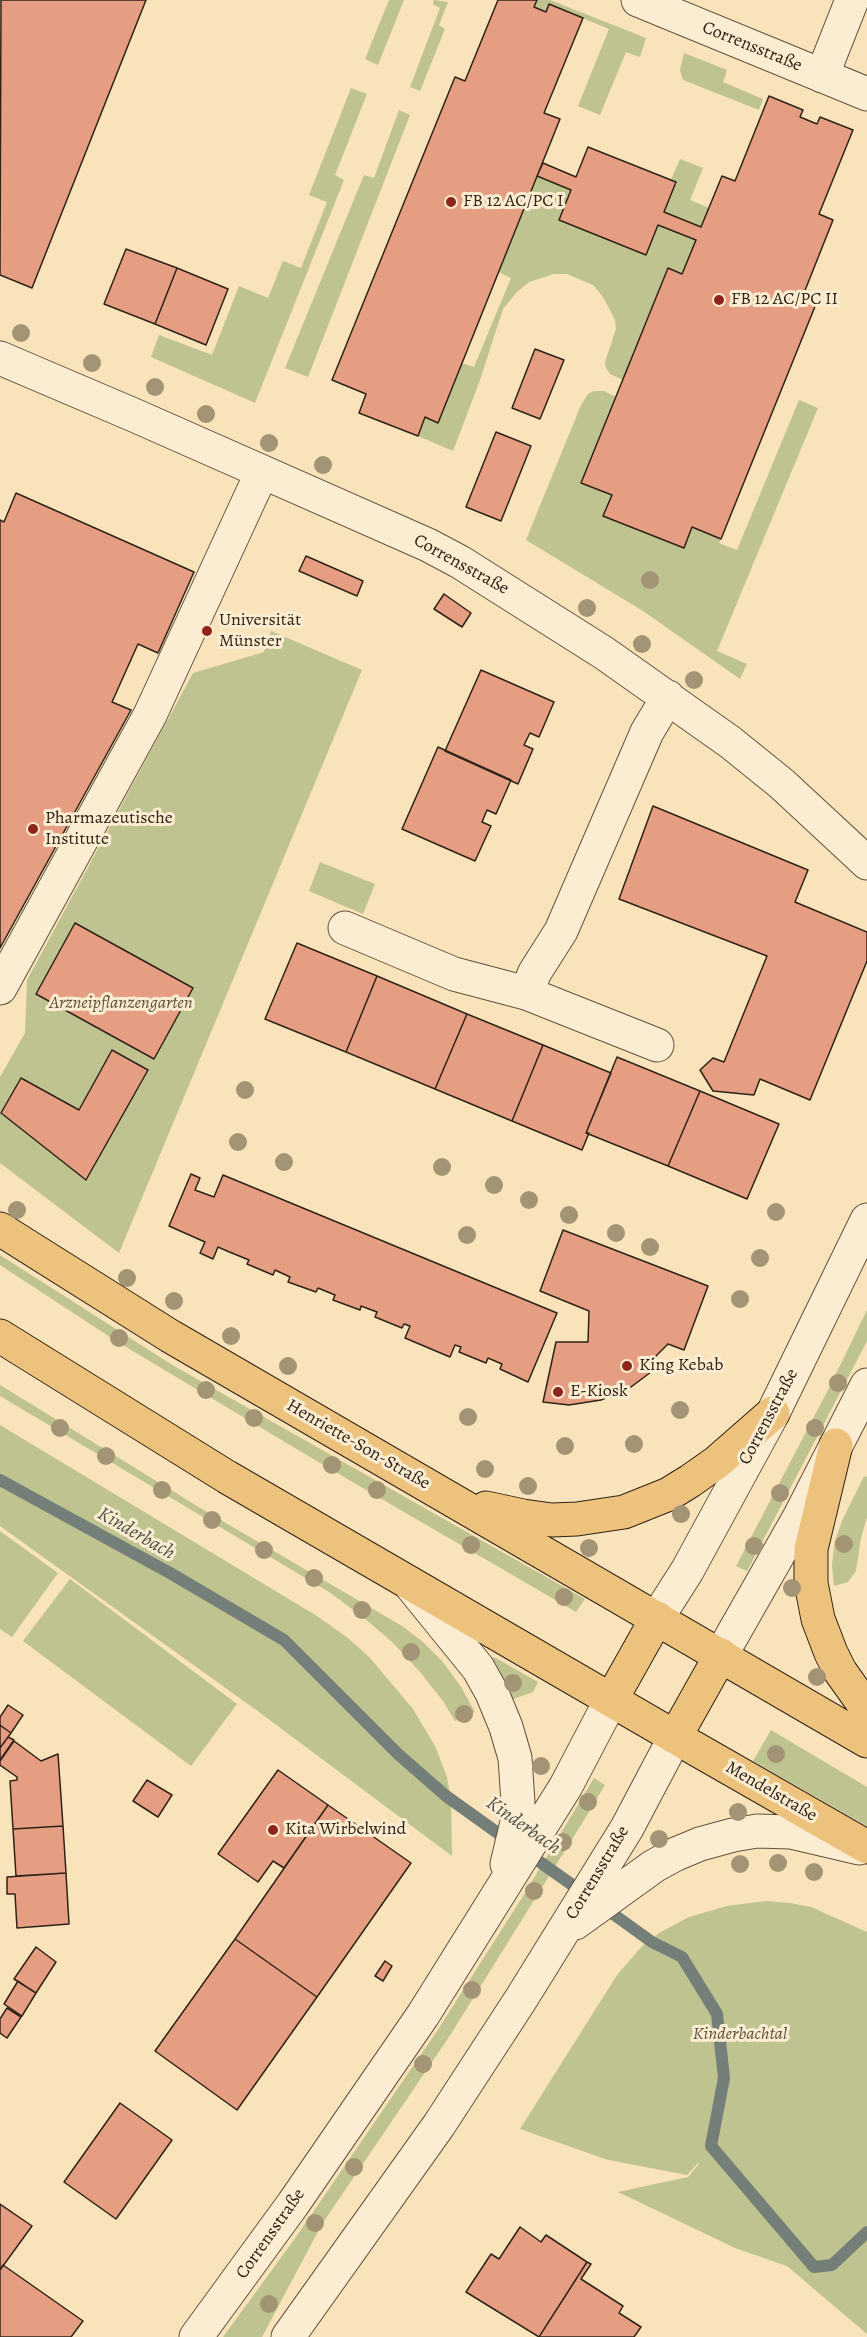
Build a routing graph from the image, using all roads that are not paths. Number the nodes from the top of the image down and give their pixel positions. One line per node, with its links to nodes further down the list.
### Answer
1 (638, 0): 3 (street, Corrensstraße)
2 (852, 0): 3 (street)
3 (822, 76): 4 (street, Corrensstraße)
4 (867, 94)
5 (0, 358): 6 (street, Corrensstraße)
6 (262, 472): 7 (street, Corrensstraße); 10 (street)
7 (668, 697): 8 (street, Corrensstraße); 11 (street)
8 (867, 863)
9 (345, 928): 11 (street)
10 (0, 988)
11 (526, 993): 12 (street)
12 (657, 1045)
13 (867, 1220): 17 (street, Corrensstraße)
14 (0, 1229): 19 (main road, Henriette-Son-Straße)
15 (0, 1336): 20 (main road)
16 (867, 1385): 18 (street, Corrensstraße)
17 (773, 1413): 19 (main road); 21 (street, Corrensstraße)
18 (836, 1445): 22 (street, Corrensstraße); 24 (main road)
19 (458, 1502): 21 (main road, Henriette-Son-Straße)
20 (408, 1581): 23 (main road); 27 (street)
21 (657, 1618): 22 (main road, Henriette-Son-Straße); 23 (main road, Corrensstraße)
22 (721, 1655): 25 (main road, Corrensstraße); 26 (main road)
23 (611, 1700): 25 (main road); 27 (street, Corrensstraße)
24 (867, 1709)
25 (675, 1737): 28 (main road, Mendelstraße); 29 (street, Corrensstraße)
26 (867, 1741)
27 (529, 1820): 30 (street, Corrensstraße)
28 (867, 1849): 29 (street, Mendelstraße)
29 (612, 1879): 31 (street, Corrensstraße)
30 (196, 2337)
31 (288, 2337)

